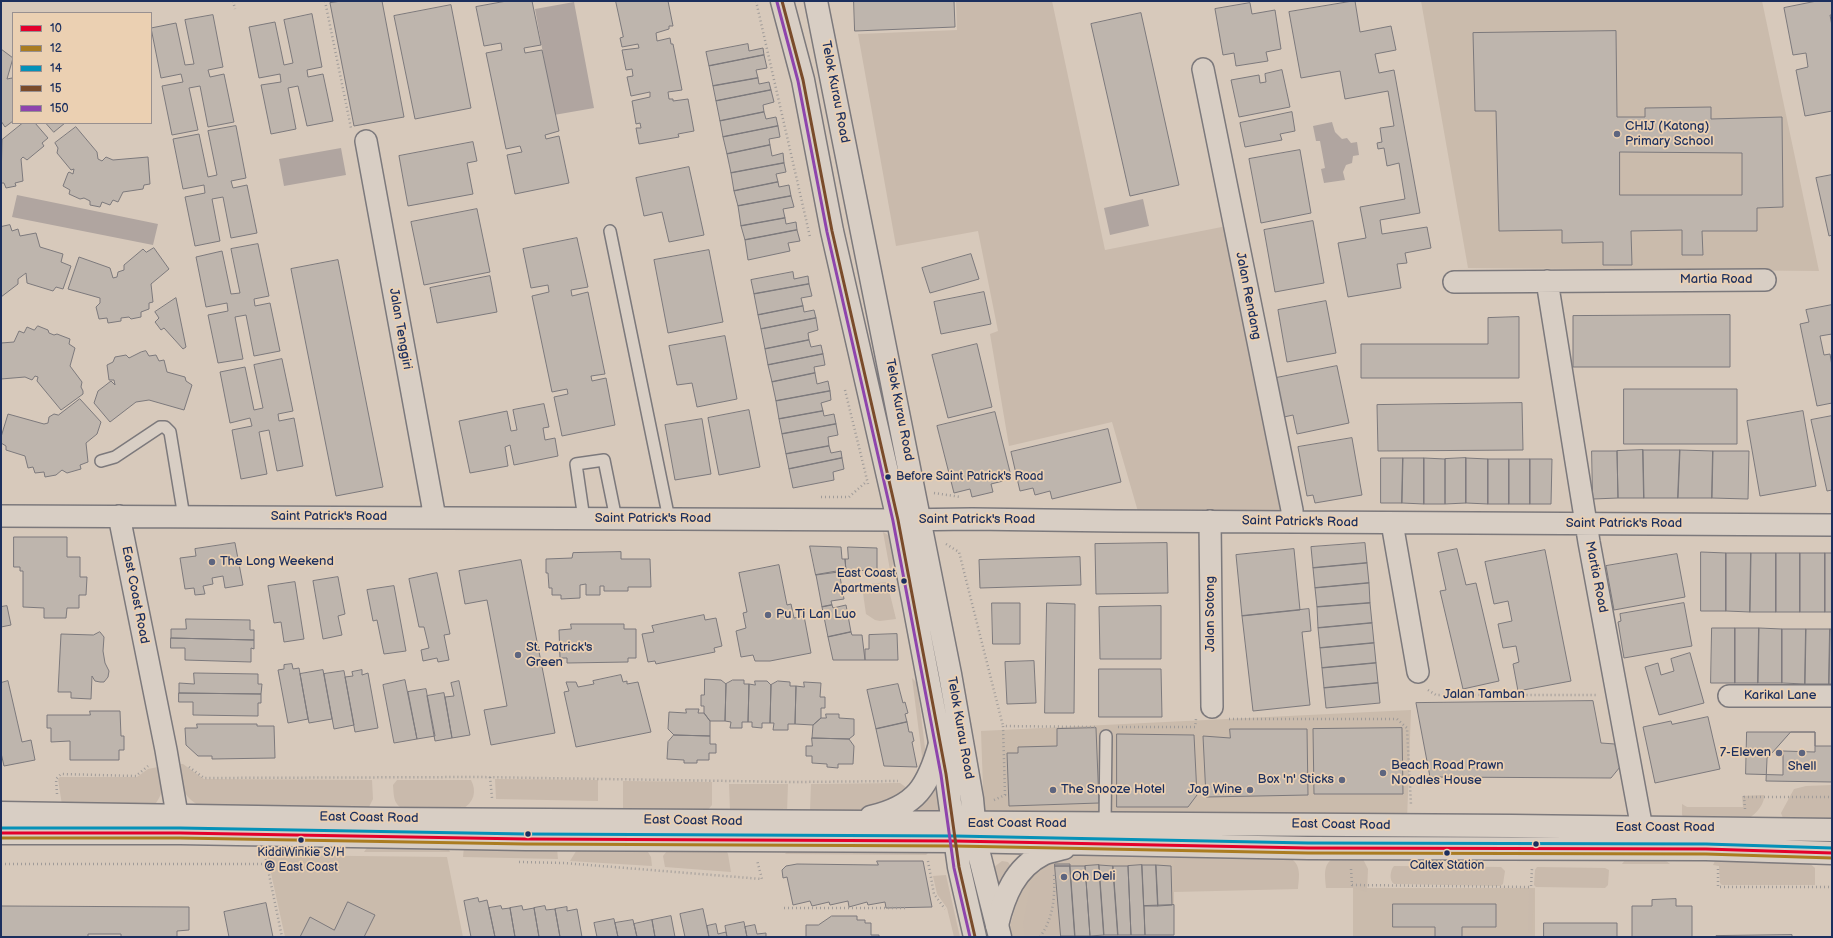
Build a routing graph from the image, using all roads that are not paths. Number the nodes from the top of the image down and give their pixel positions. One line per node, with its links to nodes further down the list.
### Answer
1 (782, 1): 17 (main road, Telok Kurau Road)
2 (816, 1): 18 (main road, Telok Kurau Road)
3 (1203, 69): 20 (street, Jalan Rendang)
4 (366, 141): 13 (street, Jalan Tenggiri)
5 (610, 231): 16 (lane)
6 (1765, 280): 7 (street, Martia Road)
7 (1547, 281): 8 (street, Martia Road); 22 (street, Martia Road)
8 (1454, 282)
9 (101, 461): 12 (lane)
10 (1, 516): 11 (street, Saint Patrick's Road)
11 (119, 516): 12 (street, Saint Patrick's Road); 32 (street, East Coast Road)
12 (184, 517): 13 (street, Saint Patrick's Road)
13 (435, 518): 14 (street, Saint Patrick's Road)
14 (584, 519): 15 (street, Saint Patrick's Road); 15 (lane)
15 (616, 519): 16 (street, Saint Patrick's Road)
16 (669, 519): 17 (street, Saint Patrick's Road)
17 (898, 520): 18 (street, Saint Patrick's Road); 29 (main road, Telok Kurau Road)
18 (921, 520): 19 (street, Saint Patrick's Road); 36 (main road, Telok Kurau Road)
19 (1210, 521): 20 (street, Saint Patrick's Road); 27 (street, Jalan Sotong)
20 (1292, 522): 21 (street, Saint Patrick's Road)
21 (1392, 523): 22 (street, Saint Patrick's Road); 24 (street)
22 (1587, 524): 23 (street, Saint Patrick's Road); 37 (street, Martia Road)
23 (1832, 525)
24 (1418, 672)
25 (1729, 696): 26 (street, Karikal Lane)
26 (1832, 696)
27 (1211, 715)
28 (1106, 736): 33 (lane)
29 (940, 744): 31 (main road); 36 (main road, Telok Kurau Road)
30 (1, 813): 32 (main road, East Coast Road)
31 (849, 823): 32 (main road, East Coast Road); 36 (main road, East Coast Road)
32 (179, 824): 35 (main road, East Coast Road); 36 (main road, East Coast Road)
33 (1105, 825): 36 (main road, East Coast Road); 37 (main road, East Coast Road)
34 (1832, 830): 37 (main road, East Coast Road)
35 (1, 833)
36 (964, 833): 38 (main road, East Coast Road); 40 (main road, Telok Kurau Road); 41 (main road, Telok Kurau Road)
37 (1644, 839): 38 (main road, East Coast Road); 39 (main road, East Coast Road)
38 (1077, 844): 40 (main road)
39 (1832, 853)
40 (999, 931)
41 (975, 937)

